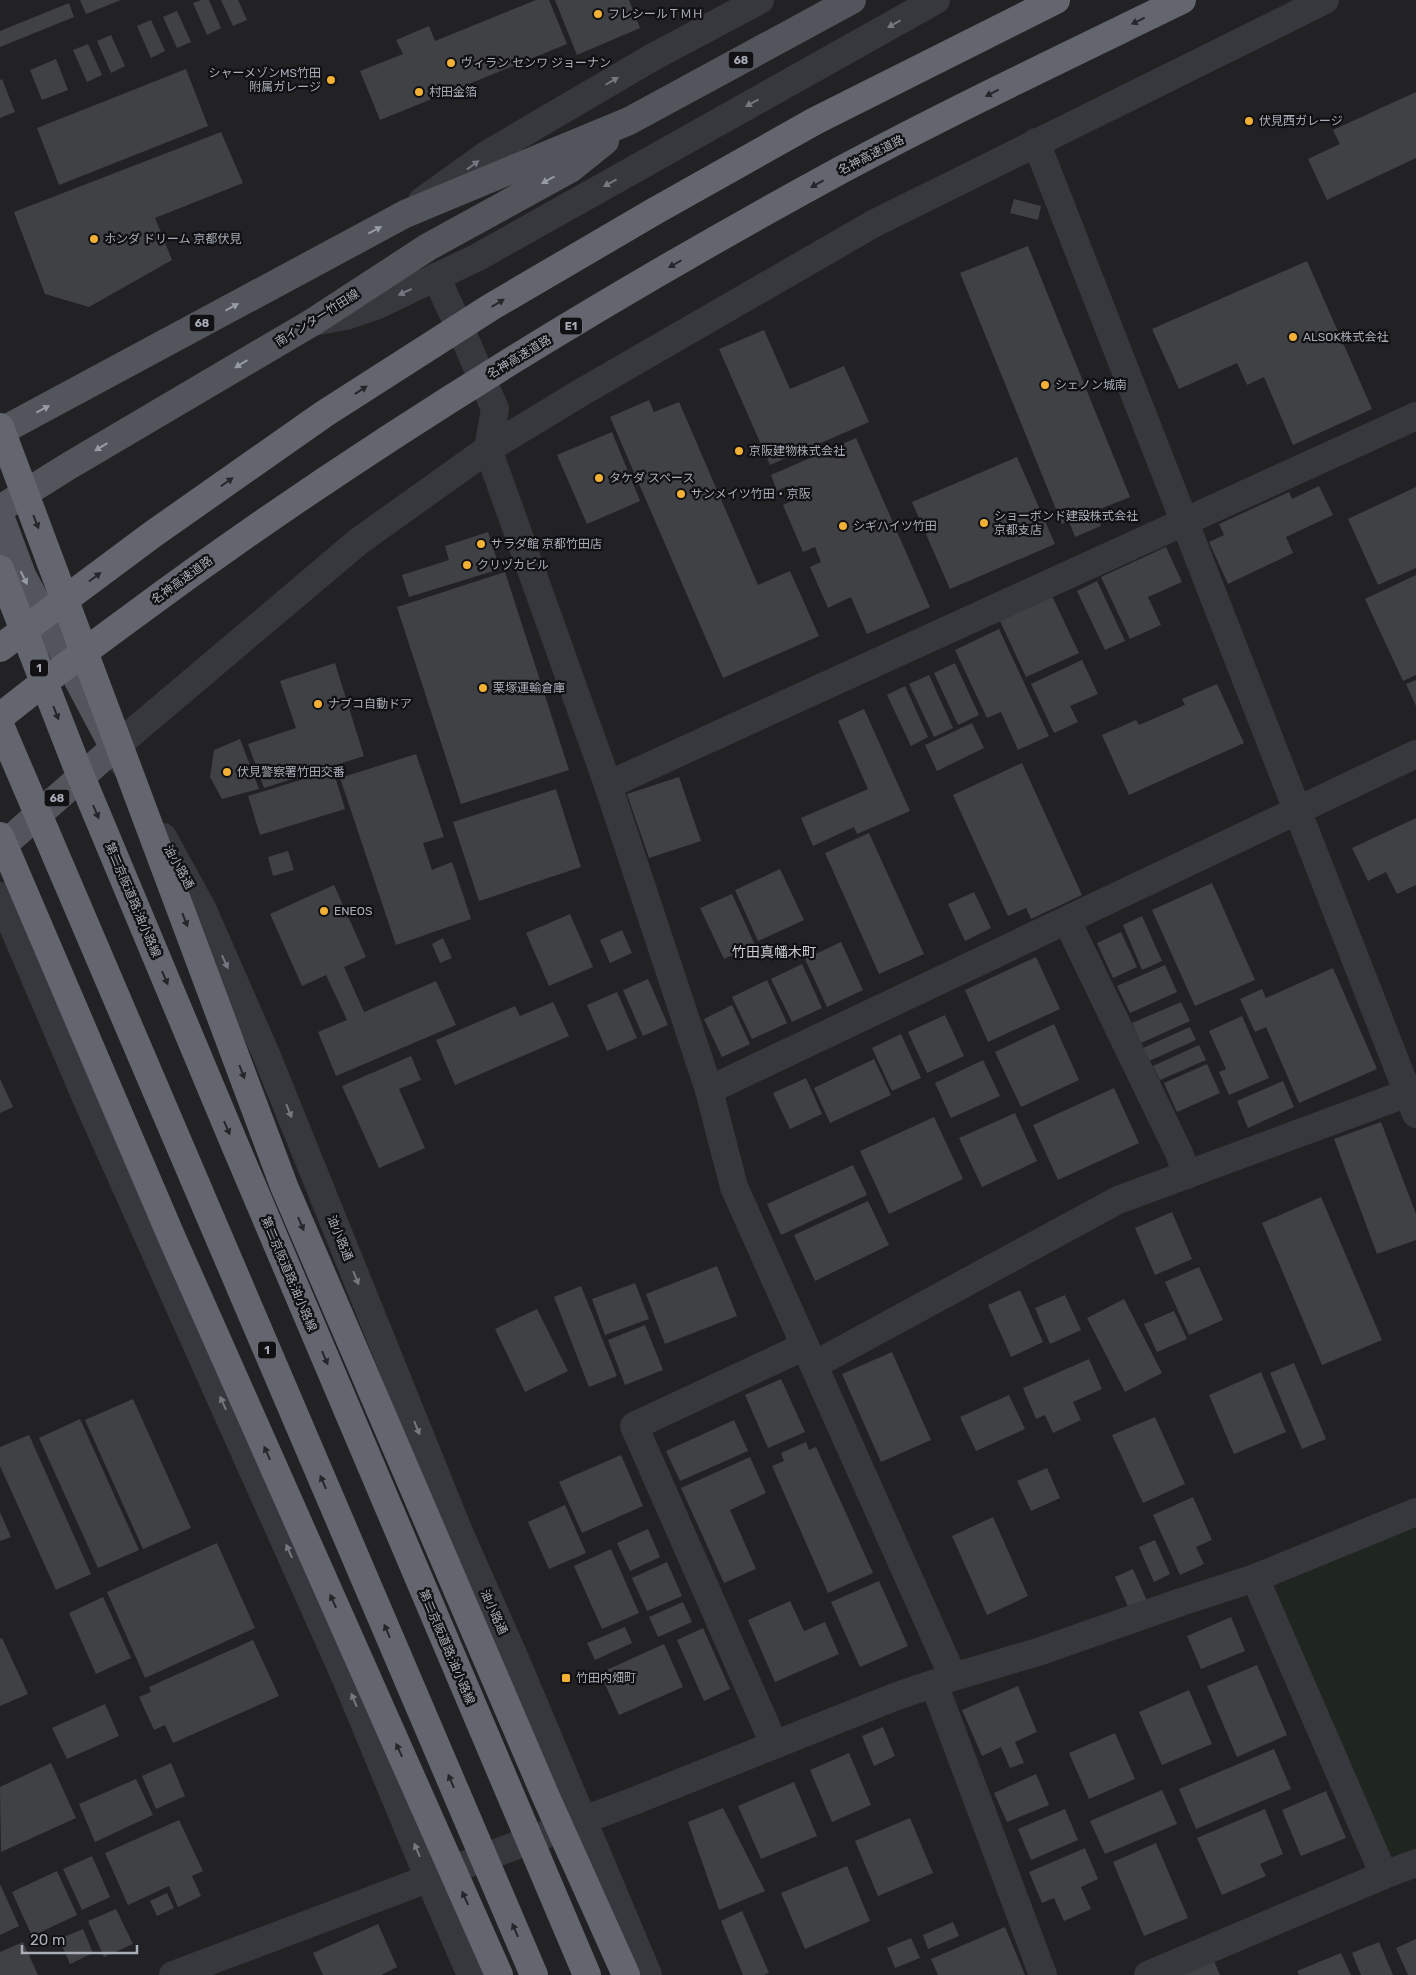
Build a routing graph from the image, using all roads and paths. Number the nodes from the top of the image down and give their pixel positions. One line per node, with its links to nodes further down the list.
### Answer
1 (760, 0): 9 (street, one-way to 1)
2 (852, 0): 7 (main road, 南インター竹田線 / 68)
3 (936, 0): 10 (street, one-way to 10)
4 (1056, 0): 20 (highway, one-way to 4)
5 (1182, 0): 21 (highway, 名神高速道路 / E1, one-way to 21)
6 (1325, 0): 8 (street)
7 (630, 121): 9 (main road, 南インター竹田線 / 68); 11 (main road, 南インター竹田線 / 68, one-way to 11)
8 (1036, 142): 15 (street); 18 (street)
9 (405, 214): 14 (main road, 南インター竹田線 / 68, one-way to 9)
10 (436, 277): 11 (street, one-way to 11); 15 (street)
11 (313, 322): 16 (main road, 南インター竹田線 / 68, one-way to 16)
12 (1416, 416): 18 (street)
13 (0, 427): 48 (highway, one-way to 48)
14 (0, 432)
15 (488, 449): 23 (street); 25 (street)
16 (0, 509)
17 (0, 516): 23 (main road, 油小路通, one-way to 23)
18 (1184, 522): 25 (street); 26 (street)
19 (0, 569): 47 (highway, 第二京阪道路;油小路線 / 1, one-way to 47)
20 (0, 648)
21 (0, 717)
22 (0, 725): 46 (highway, 1, one-way to 22)
23 (114, 748): 28 (main road, 68); 39 (street, 油小路通, one-way to 39)
24 (1416, 754): 26 (street)
25 (608, 785): 31 (street)
26 (1298, 812): 30 (street); 32 (street)
27 (0, 836): 45 (highway, one-way to 27)
28 (0, 848)
29 (0, 896): 42 (street, one-way to 29)
30 (1066, 921): 31 (street); 33 (street)
31 (709, 1090): 34 (street)
32 (1413, 1099): 33 (street)
33 (1187, 1175): 34 (street)
34 (810, 1356): 37 (street); 38 (street)
35 (1416, 1512): 36 (street)
36 (1255, 1578): 37 (street); 41 (street)
37 (943, 1680): 38 (street); 50 (street)
38 (774, 1744): 39 (street)
39 (582, 1821): 42 (street); 49 (street, 油小路通)
40 (1416, 1863): 41 (street)
41 (1384, 1875): 51 (street)
42 (429, 1879): 43 (street); 44 (street)
43 (182, 1973)
44 (471, 1975)
45 (499, 1975)
46 (534, 1975)
47 (587, 1975)
48 (626, 1975)
49 (648, 1975)
50 (1043, 1975)
51 (1148, 1975)

